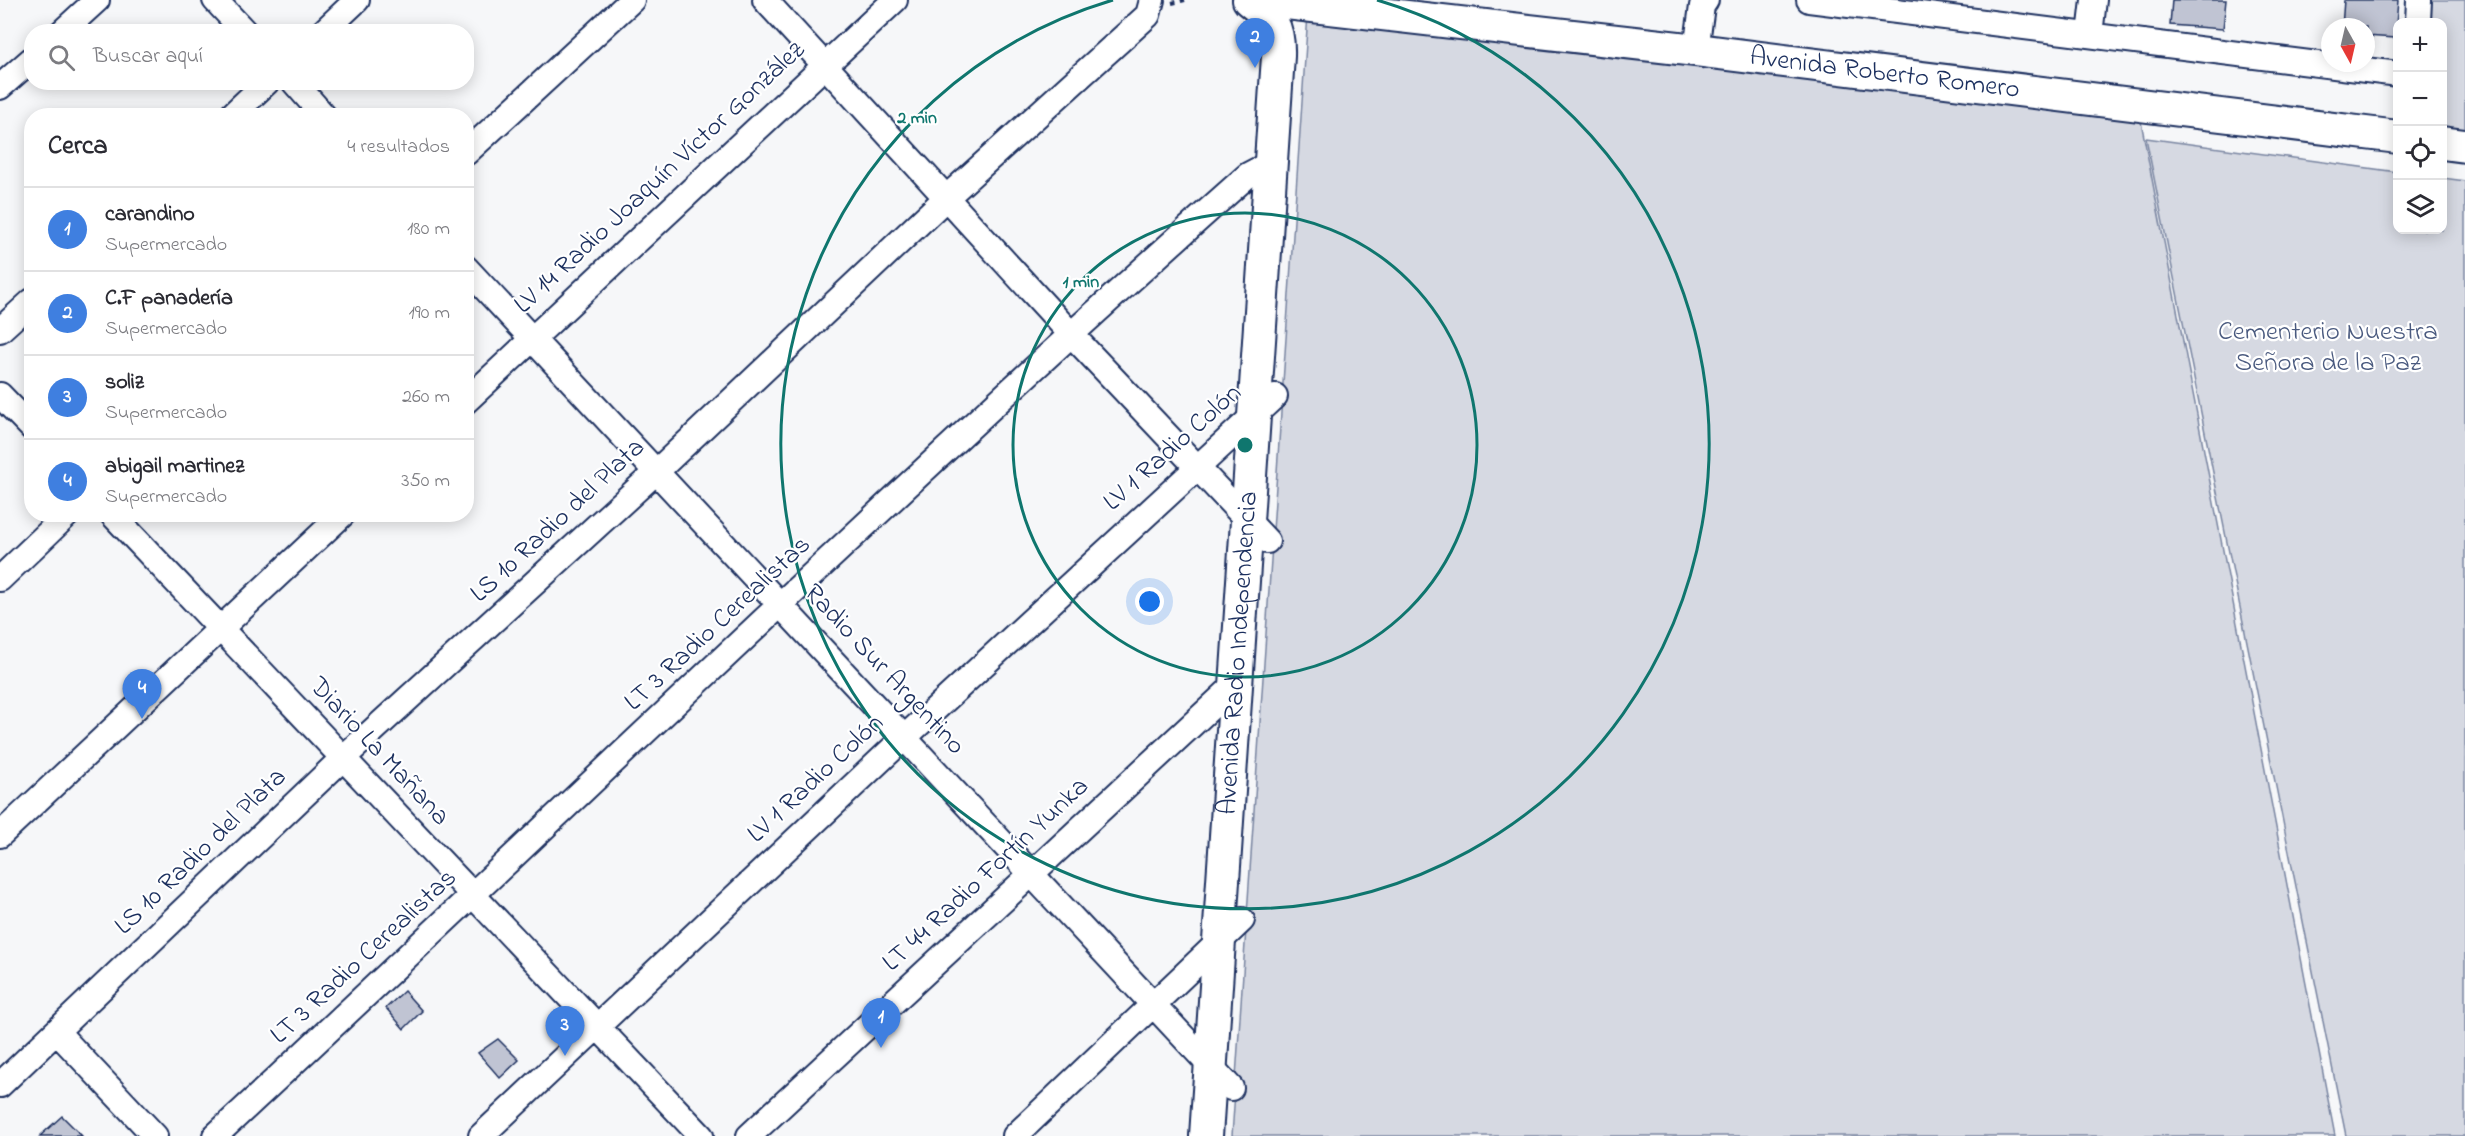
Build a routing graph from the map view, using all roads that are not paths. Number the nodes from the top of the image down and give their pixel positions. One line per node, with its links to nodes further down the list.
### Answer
1 (97, 0): 16 (street)
2 (215, 0): 17 (street)
3 (357, 0): 18 (street)
4 (632, 0): 31 (street)
5 (765, 0): 21 (street)
6 (895, 0): 21 (street, LV 14 Radio Joaquín Víctor González)
7 (1152, 0): 34 (street, LS 10 Radio del Plata)
8 (1249, 0): 33 (main road, Avenida Radio Independencia)
9 (1259, 0): 14 (main road, Avenida Roberto Romero)
10 (1706, 0): 20 (street)
11 (1809, 0): 19 (street)
12 (2094, 0): 19 (street)
13 (2419, 0): 15 (street)
14 (1310, 2): 20 (main road, Avenida Roberto Romero); 42 (main road, Avenida Radio Independencia)
15 (2418, 18)
16 (71, 24)
17 (238, 24)
18 (332, 24)
19 (2090, 35): 23 (street)
20 (1696, 50): 29 (main road, Avenida Roberto Romero)
21 (825, 64): 34 (street); 39 (street, LV 14 Radio Joaquín Víctor González)
22 (24, 66): 24 (street)
23 (2393, 73)
24 (0, 87)
25 (259, 90): 27 (street)
26 (301, 90): 28 (street)
27 (239, 108)
28 (317, 108)
29 (2393, 137)
30 (2447, 144): 32 (main road)
31 (474, 146)
32 (2465, 146)
33 (1269, 164): 38 (street, LT 3 Radio Cerealistas); 42 (main road, Avenida Radio Independencia)
34 (947, 197): 38 (street); 45 (street, LS 10 Radio del Plata)
35 (474, 277): 39 (street, Radio Sur Argentino)
36 (24, 308): 37 (street)
37 (0, 330)
38 (1070, 333): 44 (street); 51 (street, LT 3 Radio Cerealistas)
39 (533, 340): 40 (street, LV 14 Radio Joaquín Víctor González); 45 (street, Radio Sur Argentino)
40 (474, 394)
41 (0, 395): 43 (street)
42 (1264, 405): 44 (street, LV 1 Radio Colón); 49 (main road, Avenida Radio Independencia)
43 (24, 420)
44 (1196, 466): 49 (street); 54 (street, LV 1 Radio Colón)
45 (657, 471): 51 (street, Radio Sur Argentino); 55 (street, LS 10 Radio del Plata)
46 (60, 522): 50 (street)
47 (120, 522): 52 (street, Diario La Mañana)
48 (334, 522): 52 (street)
49 (1257, 530): 53 (main road, Avenida Radio Independencia); 59 (main road, Avenida Radio Independencia)
50 (0, 579)
51 (782, 605): 54 (street, Radio Sur Argentino); 58 (street, LT 3 Radio Cerealistas)
52 (219, 628): 55 (street, Diario La Mañana); 56 (street)
53 (1237, 682): 57 (street, LT 44 Radio Fortín Yunka); 59 (main road, Avenida Radio Independencia)
54 (905, 737): 57 (street, Radio Sur Argentino); 61 (street, LV 1 Radio Colón)
55 (343, 758): 58 (street, Diario La Mañana); 62 (street, LS 10 Radio del Plata)
56 (0, 835)
57 (1032, 873): 60 (street, Radio Sur Argentino); 69 (street, LT 44 Radio Fortín Yunka)
58 (474, 896): 61 (street, Diario La Mañana); 66 (street, LT 3 Radio Cerealistas)
59 (1231, 931): 60 (street); 63 (main road, Avenida Radio Independencia)
60 (1154, 1004): 63 (street, Radio Sur Argentino); 70 (street)
61 (598, 1027): 67 (street, LV 1 Radio Colón); 68 (street, Diario La Mañana)
62 (57, 1032): 64 (street, LS 10 Radio del Plata); 65 (street)
63 (1221, 1078): 71 (main road, Avenida Radio Independencia); 72 (main road, Avenida Radio Independencia)
64 (0, 1086)
65 (155, 1136)
66 (215, 1136)
67 (481, 1136)
68 (701, 1136)
69 (749, 1136)
70 (1015, 1136)
71 (1206, 1136)
72 (1228, 1136)

